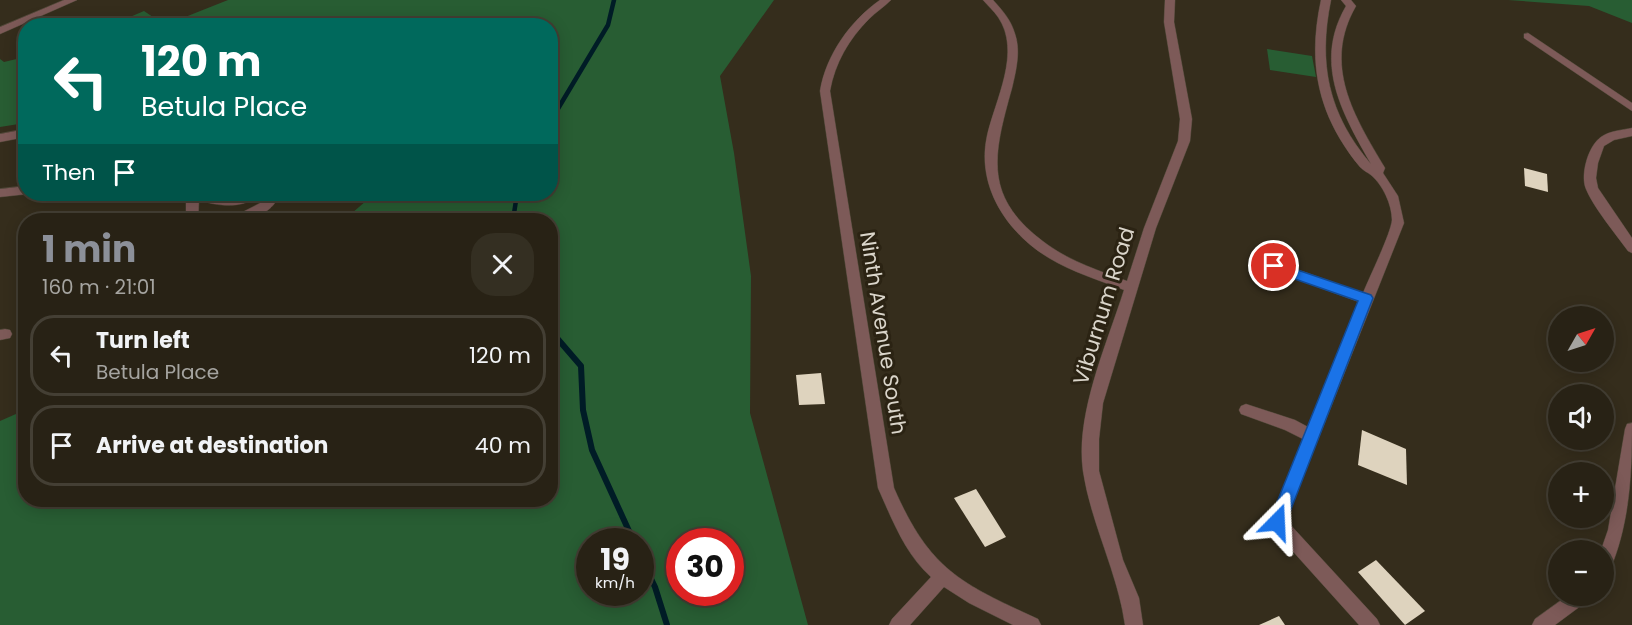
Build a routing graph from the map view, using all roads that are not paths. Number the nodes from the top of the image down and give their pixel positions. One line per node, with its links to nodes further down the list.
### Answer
1 (72, 0): 7 (street)
2 (886, 0): 30 (street, Ninth Avenue South)
3 (988, 0): 24 (street)
4 (1170, 0): 24 (street, Viburnum Road)
5 (1326, 0): 15 (street)
6 (1346, 0): 15 (street)
7 (30, 18)
8 (18, 23): 9 (street)
9 (0, 31)
10 (1528, 36): 11 (street)
11 (1632, 108)
12 (1632, 132): 22 (street)
13 (18, 135): 14 (street)
14 (0, 138)
15 (1377, 174): 25 (street)
16 (18, 191): 17 (street)
17 (0, 193)
18 (219, 201): 19 (street)
19 (236, 201)
20 (271, 201): 21 (street)
21 (251, 213)
22 (1632, 248)
23 (1274, 266): 25 (street)
24 (1132, 288): 34 (street, Viburnum Road)
25 (1366, 298): 28 (street)
26 (1246, 410): 28 (street)
27 (1632, 429): 29 (street)
28 (1311, 436): 35 (street)
29 (1612, 540)
30 (942, 577): 32 (street); 33 (street, Ninth Avenue South)
31 (1567, 606): 36 (street)
32 (898, 625)
33 (1032, 625)
34 (1134, 625)
35 (1371, 625)
36 (1541, 625)

